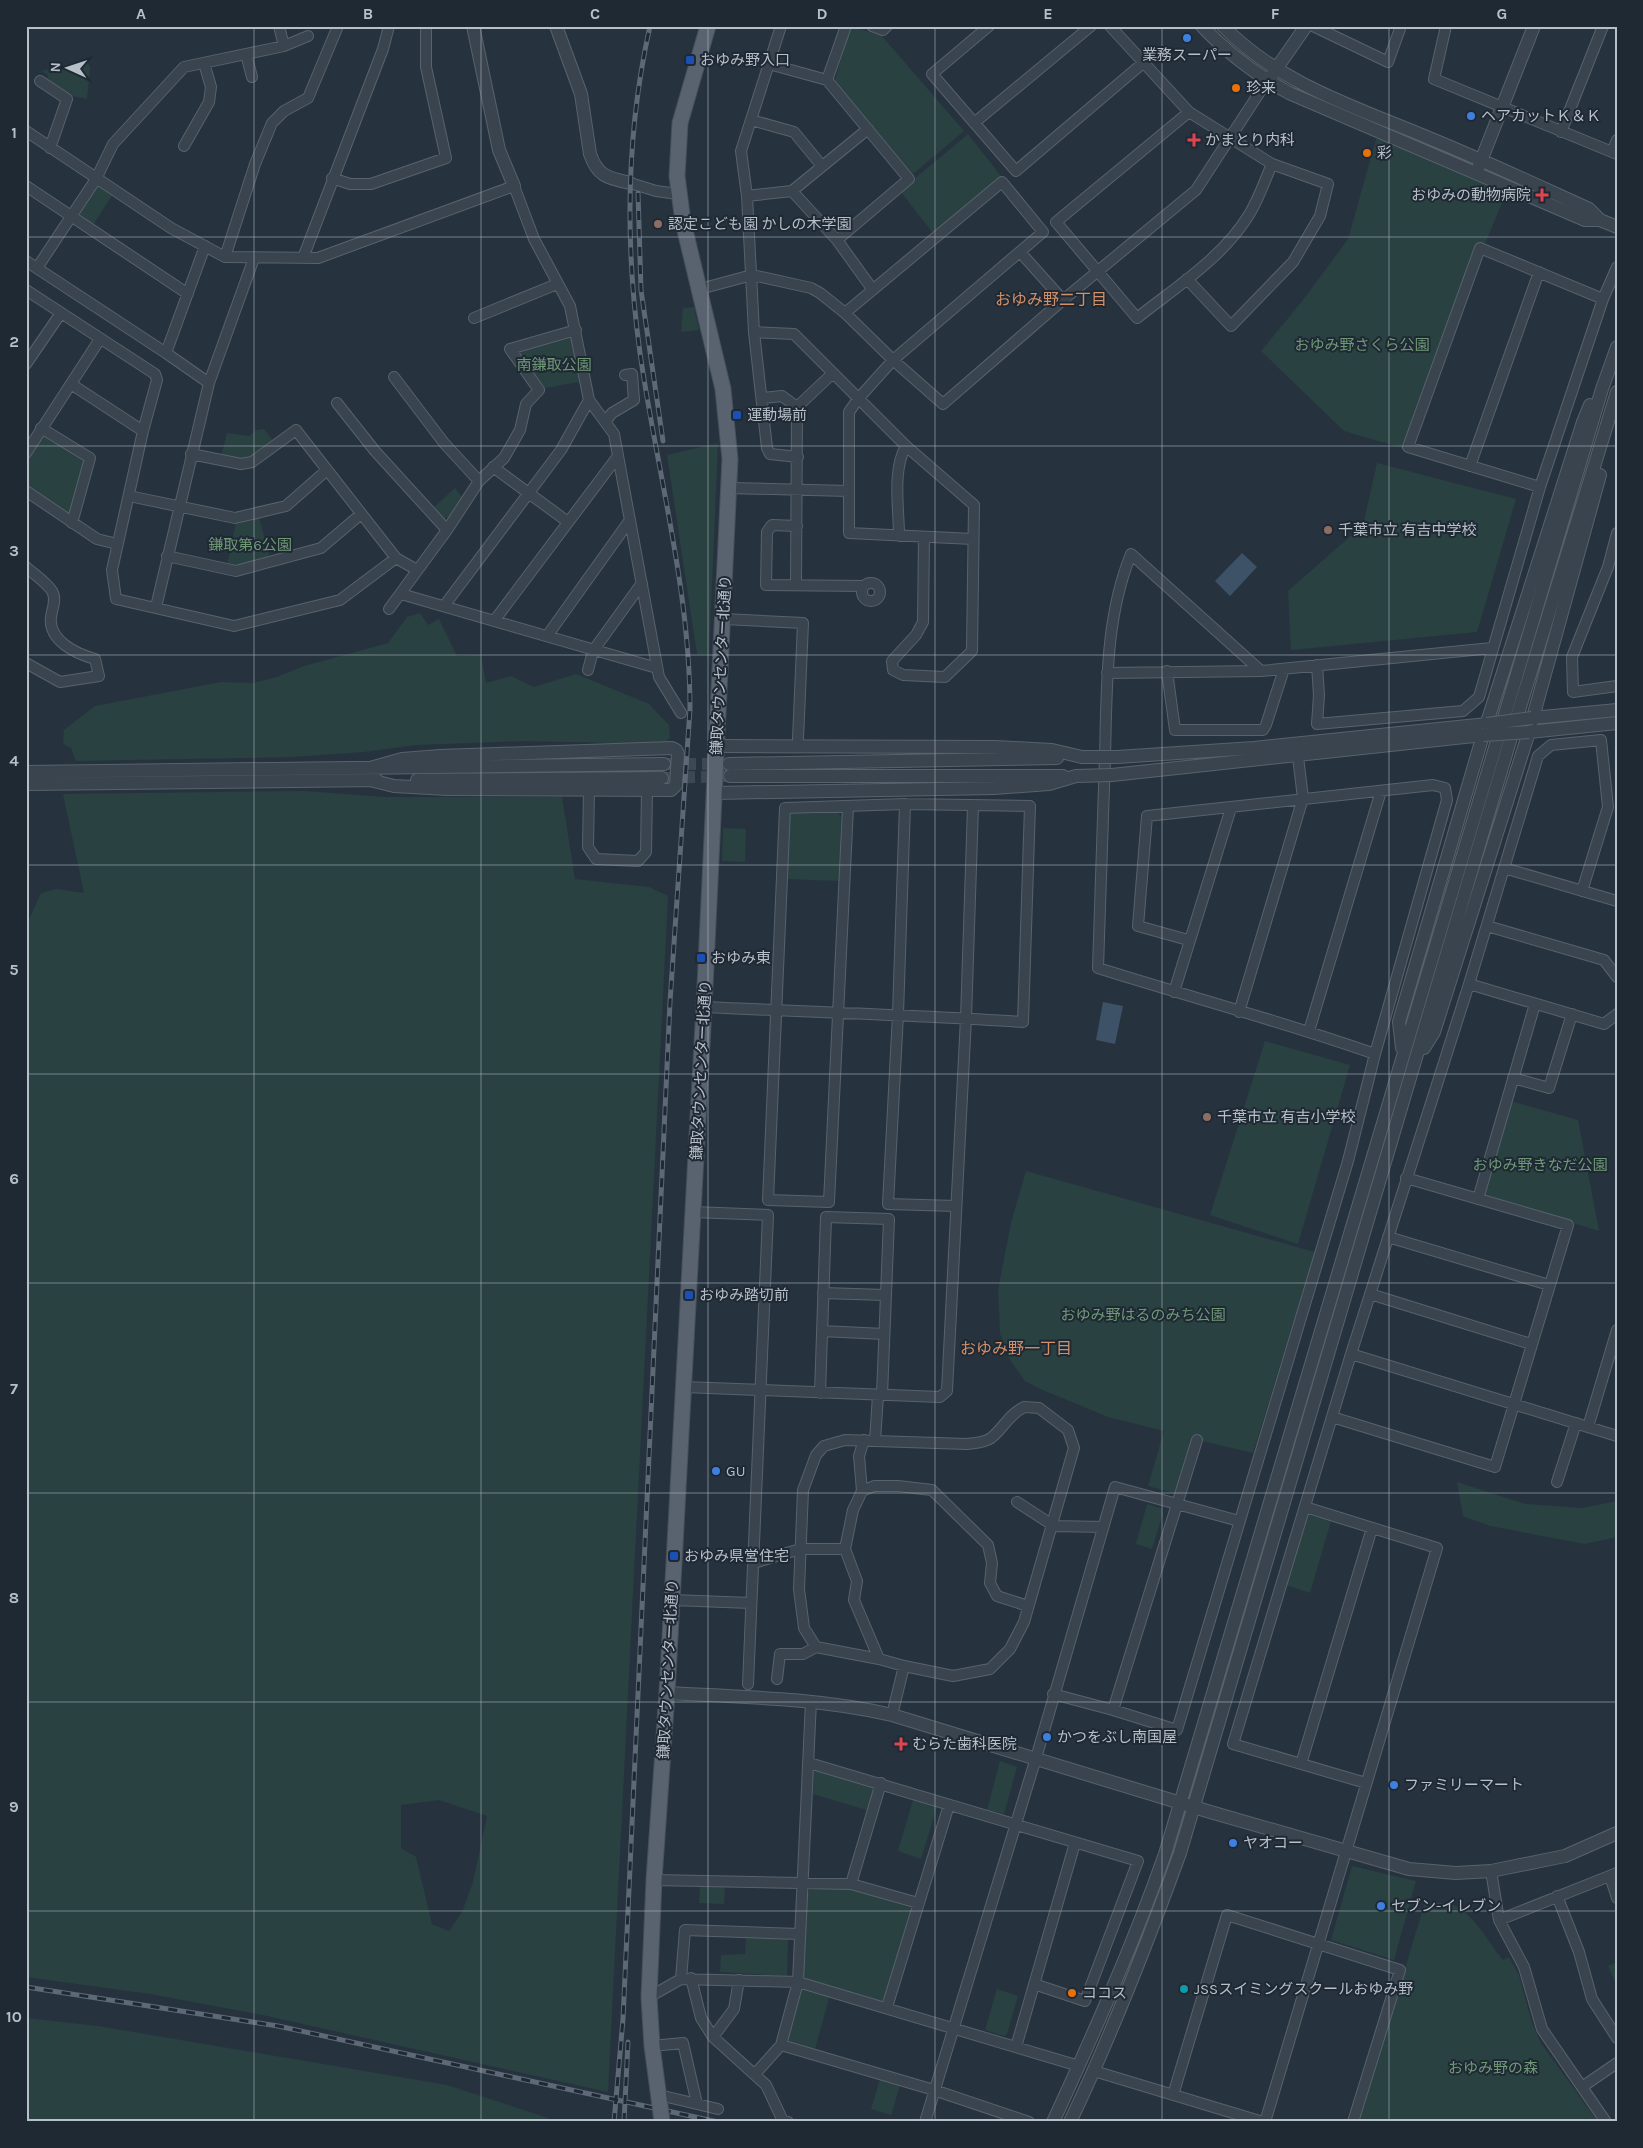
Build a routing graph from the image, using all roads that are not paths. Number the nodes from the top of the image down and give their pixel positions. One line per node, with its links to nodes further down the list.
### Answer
1 (279, 26): 24 (street)
2 (338, 26): 64 (street)
3 (389, 26): 50 (street)
4 (426, 26): 50 (street)
5 (473, 26): 53 (street)
6 (556, 26): 52 (street)
7 (708, 26): 56 (main road, 鎌取タウンセンター北通り)
8 (781, 26): 28 (street)
9 (846, 26): 31 (street)
10 (872, 26): 11 (street)
11 (887, 26)
12 (989, 26): 37 (street)
13 (1091, 26): 37 (street)
14 (1110, 26): 27 (street)
15 (1202, 26): 33 (street)
16 (1223, 26): 29 (street)
17 (1306, 26): 29 (street)
18 (1313, 26): 19 (street)
19 (1401, 26)
20 (1446, 26): 34 (street)
21 (1534, 26): 34 (street)
22 (1604, 26): 40 (street)
23 (308, 36): 24 (street)
24 (284, 46): 25 (street)
25 (246, 54): 26 (street); 30 (street)
26 (204, 63): 43 (street); 51 (street)
27 (1142, 63): 35 (street); 37 (street)
28 (769, 64): 31 (street); 36 (street)
29 (1276, 69): 33 (street); 46 (street)
30 (252, 77)
31 (827, 80): 38 (street)
32 (40, 81): 44 (street)
33 (1267, 81): 41 (street); 49 (street)
34 (1501, 108): 40 (street); 46 (street)
35 (1189, 112): 41 (street); 70 (street)
36 (751, 120): 48 (street); 57 (street)
37 (974, 123)
38 (868, 129): 48 (street); 61 (street)
39 (26, 131): 44 (street)
40 (1561, 132): 45 (street)
41 (1230, 138): 47 (street); 70 (street)
42 (1617, 140): 45 (street)
43 (184, 146)
44 (50, 148): 51 (street)
45 (1614, 153)
46 (1481, 160): 49 (street); 59 (street)
47 (1272, 164): 73 (street); 73 (street)
48 (822, 166): 55 (street)
49 (1476, 173): 59 (street)
50 (332, 178): 66 (street)
51 (96, 179): 58 (street); 62 (street)
52 (630, 183): 56 (street)
53 (514, 186): 66 (street); 74 (street)
54 (27, 188): 58 (street)
55 (792, 191): 57 (street); 61 (street)
56 (678, 194): 75 (main road, 鎌取タウンセンター北通り)
57 (747, 196): 72 (street)
58 (72, 214): 69 (street); 78 (street)
59 (1600, 220): 60 (street)
60 (1617, 227)
61 (837, 240): 77 (street)
62 (205, 246): 64 (street); 78 (street)
63 (1020, 252): 77 (street); 80 (street); 89 (street)
64 (225, 257): 65 (street)
65 (254, 258): 66 (street); 94 (street)
66 (303, 258)
67 (26, 261): 69 (street)
68 (1617, 267): 79 (street)
69 (37, 268): 88 (street)
70 (1099, 272): 73 (street); 80 (street)
71 (1539, 272): 79 (street); 112 (street); 112 (street)
72 (752, 275): 75 (street); 82 (street); 85 (street)
73 (1187, 279)
74 (557, 284): 83 (street); 84 (street)
75 (700, 289): 117 (main road, 鎌取タウンセンター北通り)
76 (26, 290): 81 (street)
77 (873, 290): 82 (street)
78 (188, 294): 88 (street)
79 (1603, 299): 116 (street)
80 (1063, 300): 89 (street)
81 (61, 313): 86 (street); 90 (street)
82 (845, 313): 89 (street)
83 (474, 318)
84 (576, 330): 100 (street); 113 (street)
85 (754, 332): 91 (street); 98 (street)
86 (100, 339): 95 (street); 106 (street)
87 (1617, 347): 96 (street)
88 (166, 354): 94 (street)
89 (893, 360): 99 (street)
90 (26, 364)
91 (833, 372): 99 (street); 102 (street)
92 (625, 375): 104 (street)
93 (394, 377): 115 (street)
94 (209, 382): 109 (street)
95 (71, 384): 105 (street); 106 (street)
96 (1602, 389): 164 (street); 204 (street)
97 (1617, 392): 103 (street)
98 (763, 398): 102 (street); 111 (street)
99 (858, 399): 107 (street); 120 (street)
100 (588, 400): 104 (street); 121 (street)
101 (337, 403): 129 (street)
102 (797, 407): 111 (street)
103 (1611, 412): 162 (street); 205 (street)
104 (605, 422): 110 (street)
105 (41, 428): 108 (street); 127 (street)
106 (143, 431): 122 (street)
107 (906, 446): 131 (street); 133 (street)
108 (26, 453)
109 (191, 454): 114 (street); 123 (street)
110 (618, 456): 125 (street); 126 (street)
111 (798, 457): 118 (street)
112 (1470, 466): 116 (street)
113 (493, 467): 115 (street); 121 (street)
114 (327, 470): 123 (street); 124 (street)
115 (479, 481): 129 (street)
116 (1540, 487): 149 (street)
117 (729, 488): 118 (street); 146 (main road, 鎌取タウンセンター北通り)
118 (798, 490): 120 (street); 128 (street)
119 (26, 491): 127 (street)
120 (849, 491): 131 (street)
121 (528, 492): 126 (street); 143 (street)
122 (129, 496): 123 (street); 134 (street)
123 (178, 506): 135 (street)
124 (361, 514): 135 (street); 136 (street)
125 (630, 520): 139 (street); 148 (street)
126 (568, 522): 147 (street)
127 (72, 523): 134 (street)
128 (797, 526): 140 (street); 140 (street)
129 (448, 530): 138 (street)
130 (1617, 533): 159 (street)
131 (899, 536): 132 (street)
132 (924, 537): 133 (street); 133 (street)
133 (973, 538)
134 (117, 544): 144 (street)
135 (168, 556): 144 (street)
136 (396, 558): 138 (street); 144 (street)
137 (26, 567): 151 (street)
138 (417, 570): 142 (street)
139 (642, 583): 150 (street); 153 (street)
140 (796, 585): 141 (street)
141 (864, 586)
142 (401, 594): 143 (street); 145 (street)
143 (444, 606): 147 (street)
144 (156, 607)
145 (389, 609)
146 (724, 619): 166 (street); 167 (main road, 鎌取タウンセンター北通り)
147 (494, 621): 148 (street)
148 (547, 636): 150 (street)
149 (1492, 648): 152 (street); 152 (street)
150 (593, 651): 153 (street); 155 (street)
151 (26, 663)
152 (1317, 665): 154 (street)
153 (657, 668): 161 (street)
154 (1284, 668): 156 (street); 157 (street)
155 (588, 670)
156 (1167, 671): 157 (street); 158 (street)
157 (1261, 672): 158 (street)
158 (1108, 673): 193 (street)
159 (1617, 686)
160 (1617, 710): 162 (street)
161 (681, 713)
162 (1532, 718): 164 (street, bridge); 165 (street)
163 (1617, 723): 165 (street)
164 (1485, 730): 165 (street, bridge); 168 (street); 169 (street, bridge); 204 (street)
165 (1529, 732): 205 (street)
166 (798, 739)
167 (717, 746): 169 (street); 180 (main road, 鎌取タウンセンター北通り)
168 (1298, 756): 173 (street, bridge); 181 (street)
169 (1082, 757): 173 (street)
170 (664, 764): 172 (street)
171 (26, 772): 174 (street)
172 (370, 774): 174 (street); 175 (street); 177 (street); 178 (street)
173 (1076, 776): 180 (street)
174 (74, 777): 176 (street)
175 (662, 778)
176 (26, 784)
177 (589, 790): 178 (street); 178 (street)
178 (647, 790)
179 (1381, 791): 181 (street); 203 (street); 206 (street)
180 (715, 793): 195 (main road, 鎌取タウンセンター北通り)
181 (1303, 798): 185 (street); 197 (street)
182 (906, 804): 183 (street); 184 (street); 199 (street)
183 (973, 806): 202 (street); 202 (street)
184 (848, 807): 196 (street); 198 (street)
185 (1231, 808): 190 (street); 190 (street)
186 (1504, 868): 187 (street); 187 (street); 189 (street)
187 (1582, 891): 188 (street)
188 (1617, 901)
189 (1487, 926): 191 (street); 192 (street)
190 (1188, 940): 193 (street)
191 (1617, 977)
192 (1469, 984): 194 (street); 208 (street)
193 (1174, 992): 197 (street)
194 (1536, 1004): 200 (street); 207 (street)
195 (704, 1007): 196 (street); 211 (main road, 鎌取タウンセンター北通り)
196 (776, 1010): 198 (street); 198 (street)
197 (1239, 1012): 203 (street)
198 (837, 1014): 199 (street)
199 (898, 1014): 202 (street); 210 (street)
200 (1572, 1014): 201 (street); 207 (street)
201 (1617, 1014)
202 (966, 1018): 210 (street)
203 (1310, 1031): 206 (street)
204 (1403, 1050): 266 (street)
205 (1418, 1053): 268 (street)
206 (1375, 1054): 241 (street)
207 (1513, 1078): 209 (street)
208 (1406, 1178): 209 (street); 212 (street)
209 (1478, 1199): 213 (street)
210 (956, 1206): 227 (street)
211 (693, 1212): 224 (main road, 鎌取タウンセンター北通り); 225 (street)
212 (1388, 1237): 213 (street); 215 (street)
213 (1549, 1285): 220 (street)
214 (823, 1293): 216 (street); 216 (street); 218 (street)
215 (1370, 1294): 220 (street); 221 (street)
216 (886, 1295): 219 (street)
217 (1617, 1330): 222 (street)
218 (822, 1331): 219 (street); 226 (street)
219 (884, 1334): 227 (street)
220 (1531, 1344): 228 (street)
221 (1351, 1354): 228 (street); 229 (street)
222 (1606, 1366): 223 (street); 231 (street)
223 (1617, 1369)
224 (684, 1386): 225 (street); 248 (main road, 鎌取タウンセンター北通り)
225 (760, 1390): 226 (street); 247 (street)
226 (820, 1393): 227 (street)
227 (880, 1395): 235 (street)
228 (1514, 1405): 229 (street); 230 (street)
229 (1332, 1416): 240 (street)
230 (1576, 1423): 231 (street); 236 (street)
231 (1588, 1427): 232 (street)
232 (1617, 1436)
233 (864, 1440): 235 (street); 237 (street); 245 (street)
234 (1197, 1440): 239 (street)
235 (875, 1441): 242 (street)
236 (1557, 1482)
237 (862, 1491): 246 (street); 250 (street)
238 (1016, 1502): 242 (street)
239 (1178, 1504): 241 (street); 243 (street); 259 (street)
240 (1305, 1507): 244 (street); 263 (street)
241 (1239, 1520): 259 (street)
242 (1054, 1526): 243 (street); 250 (street)
243 (1103, 1527): 257 (street)
244 (1372, 1528): 263 (street); 265 (street)
245 (800, 1549): 246 (street); 247 (street); 251 (street)
246 (845, 1549): 252 (street)
247 (754, 1563): 249 (street)
248 (672, 1600): 249 (street); 256 (main road, 鎌取タウンセンター北通り)
249 (751, 1603): 255 (street)
250 (1028, 1606): 253 (street)
251 (816, 1647): 252 (street); 254 (street)
252 (879, 1658): 253 (street)
253 (904, 1666): 260 (street)
254 (776, 1679)
255 (748, 1684)
256 (667, 1693): 258 (street); 275 (main road, 鎌取タウンセンター北通り)
257 (1053, 1694): 259 (street); 261 (street)
258 (811, 1701): 260 (street); 262 (street)
259 (1113, 1710)
260 (892, 1715): 261 (street)
261 (1036, 1758): 266 (street); 269 (street)
262 (808, 1763): 264 (street); 276 (street)
263 (1302, 1764): 265 (street)
264 (881, 1783): 267 (street); 277 (street)
265 (1366, 1783): 272 (street)
266 (1180, 1802): 268 (street); 297 (street)
267 (948, 1805): 269 (street); 280 (street)
268 (1194, 1807): 272 (street); 298 (street)
269 (1015, 1824): 271 (street); 290 (street)
270 (1617, 1833): 273 (street)
271 (1075, 1843): 287 (street); 287 (street)
272 (1346, 1851): 273 (street); 283 (street)
273 (1491, 1871): 281 (street)
274 (1613, 1874): 278 (street); 279 (street)
275 (654, 1880): 276 (street); 288 (main road, 鎌取タウンセンター北通り)
276 (804, 1884): 277 (street); 282 (street)
277 (851, 1884): 280 (street)
278 (1557, 1896): 281 (street); 292 (street)
279 (1617, 1898)
280 (918, 1904): 289 (street)
281 (1499, 1920): 300 (street)
282 (800, 1934): 284 (street); 286 (street)
283 (1318, 1944): 302 (street); 312 (street); 313 (street)
284 (686, 1978): 285 (street); 288 (street); 291 (street)
285 (739, 1980): 286 (street); 291 (street)
286 (798, 1982): 289 (street); 293 (street)
287 (1034, 1984): 295 (street)
288 (649, 1997): 294 (main road, 鎌取タウンセンター北通り)
289 (887, 2007): 290 (street)
290 (953, 2027): 295 (street); 301 (street)
291 (713, 2037): 299 (street)
292 (1617, 2038)
293 (781, 2045): 299 (street); 301 (street)
294 (652, 2046): 303 (main road, 鎌取タウンセンター北通り); 304 (street)
295 (1016, 2046): 297 (street)
296 (1617, 2063): 300 (street)
297 (1079, 2066): 310 (street)
298 (1094, 2072): 302 (street); 311 (street)
299 (755, 2074): 307 (street)
300 (1582, 2087): 314 (street)
301 (934, 2090): 308 (street); 309 (street)
302 (1173, 2095): 312 (street)
303 (659, 2100): 304 (street); 306 (main road, 鎌取タウンセンター北通り, bridge)
304 (697, 2104): 305 (street)
305 (718, 2109)
306 (662, 2122)
307 (788, 2122)
308 (925, 2122)
309 (1030, 2122)
310 (1054, 2122)
311 (1070, 2122)
312 (1264, 2122)
313 (1354, 2122)
314 (1606, 2122)

